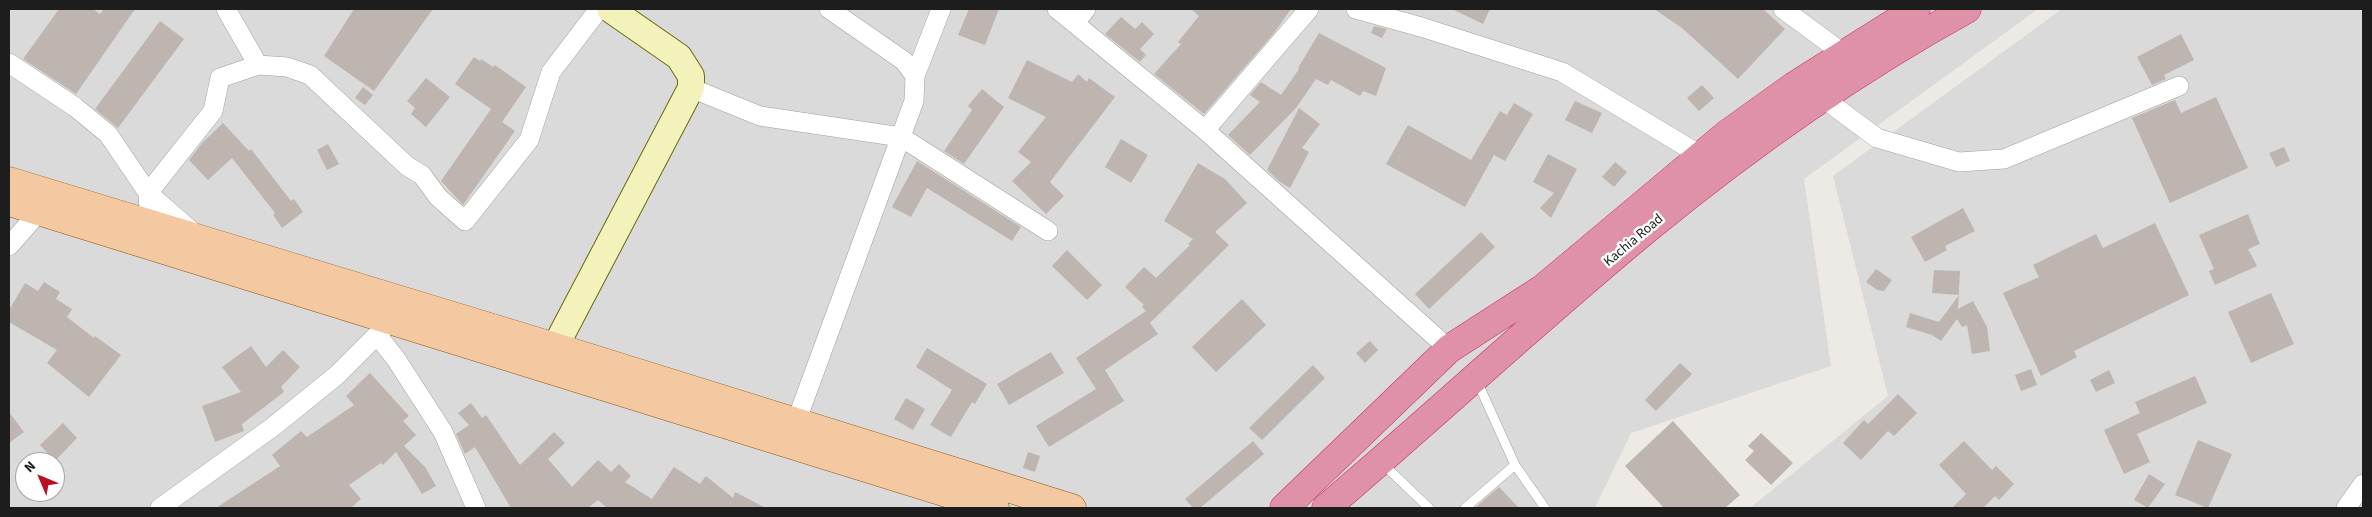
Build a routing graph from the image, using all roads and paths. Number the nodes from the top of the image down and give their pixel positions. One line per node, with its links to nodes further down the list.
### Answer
1 (226, 9): 15 (street)
2 (599, 9): 15 (street)
3 (610, 9): 18 (street)
4 (829, 9): 16 (street)
5 (941, 9): 16 (street)
6 (1057, 9): 12 (street)
7 (1309, 9): 20 (street)
8 (1356, 9): 22 (street)
9 (1783, 9): 13 (street)
10 (1916, 9): 13 (highway, Kachia Road)
11 (1967, 9): 19 (highway, Kachia Road)
12 (1081, 16): 20 (street)
13 (1844, 54): 22 (highway, Kachia Road)
14 (9, 63): 24 (street)
15 (258, 65): 24 (street)
16 (916, 76): 21 (street)
17 (2179, 86): 19 (street)
18 (691, 88): 21 (street); 32 (street)
19 (1823, 98): 34 (highway, Kachia Road)
20 (1205, 130): 33 (street)
21 (901, 137): 28 (street); 35 (street)
22 (1700, 155): 33 (highway, Kachia Road)
23 (9, 180): 27 (main road)
24 (148, 193): 27 (street); 29 (street)
25 (9, 202): 26 (main road)
26 (40, 211): 30 (street); 31 (main road)
27 (150, 224): 29 (main road)
28 (1048, 231)
29 (202, 240): 32 (main road)
30 (9, 246)
31 (384, 328): 39 (street); 40 (street); 41 (main road)
32 (555, 347): 35 (main road)
33 (1450, 349): 43 (highway, Kachia Road)
34 (1476, 378): 36 (highway, Kachia Road); 37 (lane)
35 (796, 422): 42 (main road)
36 (1380, 461): 44 (highway, Kachia Road); 45 (lane)
37 (1515, 465): 46 (lane); 47 (lane)
38 (2363, 484): 48 (street)
39 (471, 506)
40 (160, 508)
41 (994, 508)
42 (1072, 508)
43 (1284, 508)
44 (1326, 508)
45 (1429, 508)
46 (1465, 508)
47 (1545, 508)
48 (2346, 508)

